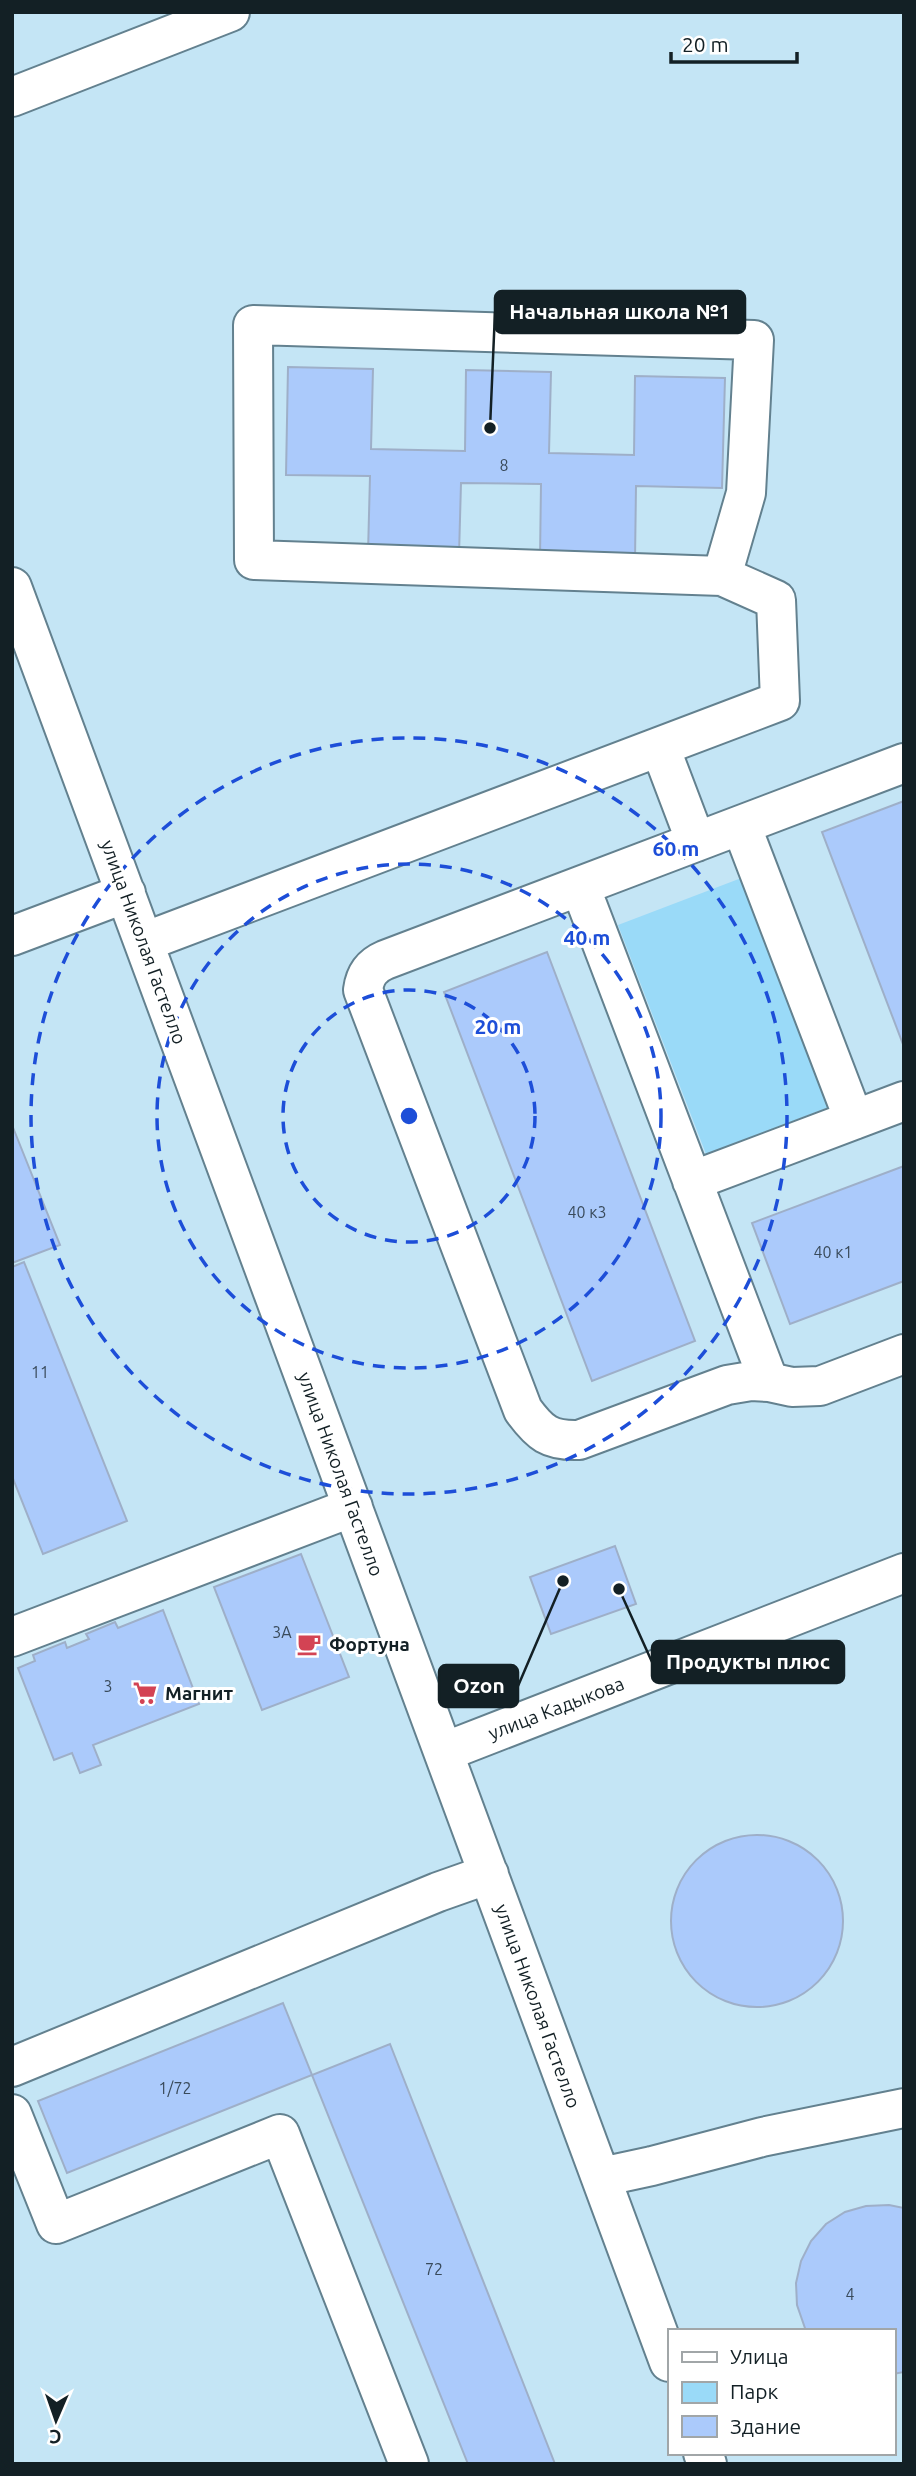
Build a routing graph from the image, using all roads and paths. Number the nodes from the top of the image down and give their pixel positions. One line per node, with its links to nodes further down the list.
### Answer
1 (214, 15): 2 (street)
2 (12, 97)
3 (722, 576): 3 (street); 5 (street)
4 (12, 586): 10 (street, улица Николая Гастелло)
5 (660, 747): 8 (street); 12 (street)
6 (904, 763): 7 (street)
7 (741, 825): 8 (street); 14 (street)
8 (696, 842): 9 (street)
9 (580, 886): 15 (street); 17 (street)
10 (126, 893): 11 (street); 12 (street, улица Николая Гастелло)
11 (12, 936)
12 (144, 942): 18 (street, улица Николая Гастелло)
13 (904, 1101): 14 (street)
14 (853, 1120): 15 (street)
15 (692, 1181): 17 (street)
16 (904, 1354): 17 (street)
17 (769, 1382)
18 (353, 1507): 20 (street); 21 (street, улица Николая Гастелло)
19 (904, 1573): 21 (street, улица Кадыкова)
20 (12, 1637)
21 (444, 1752): 22 (street, улица Николая Гастелло)
22 (489, 1874): 23 (street); 26 (street, улица Николая Гастелло)
23 (12, 2067)
24 (904, 2108): 26 (street)
25 (12, 2114): 28 (street)
26 (601, 2177): 27 (street, улица Николая Гастелло)
27 (668, 2359)
28 (410, 2464)

